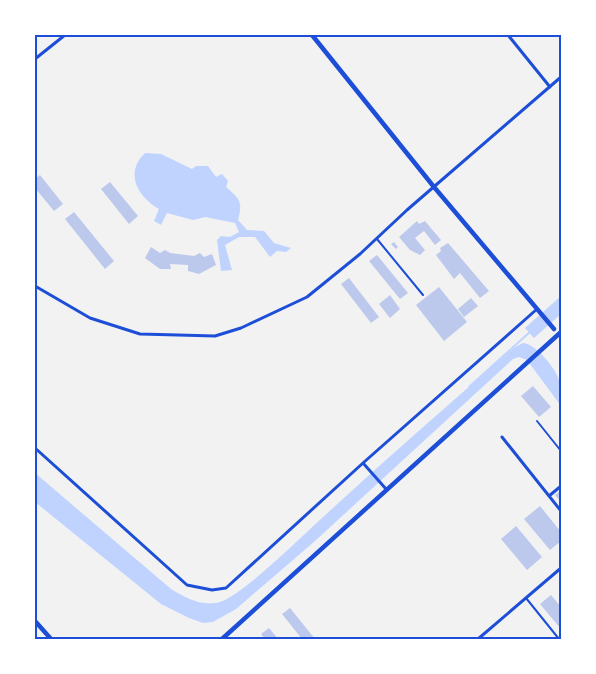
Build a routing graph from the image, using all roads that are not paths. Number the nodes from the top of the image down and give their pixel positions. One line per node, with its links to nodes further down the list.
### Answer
1 (65, 35): 4 (street)
2 (312, 35): 7 (street)
3 (508, 35): 6 (street)
4 (35, 59)
5 (561, 77): 6 (street)
6 (550, 87): 7 (street)
7 (434, 187): 8 (street); 11 (street)
8 (377, 239): 9 (street); 10 (lane)
9 (35, 286)
10 (423, 295)
11 (537, 308): 12 (street); 18 (street)
12 (554, 329): 13 (street)
13 (560, 334): 20 (street)
14 (537, 421): 17 (lane)
15 (502, 437): 21 (street)
16 (35, 448): 18 (street)
17 (561, 451)
18 (363, 462): 20 (street)
19 (561, 486): 21 (street)
20 (386, 489): 27 (street)
21 (549, 496): 22 (street)
22 (561, 511)
23 (561, 568): 24 (street)
24 (526, 598): 28 (street); 29 (lane)
25 (35, 621): 26 (street)
26 (51, 639)
27 (222, 639)
28 (478, 639)
29 (560, 639)

